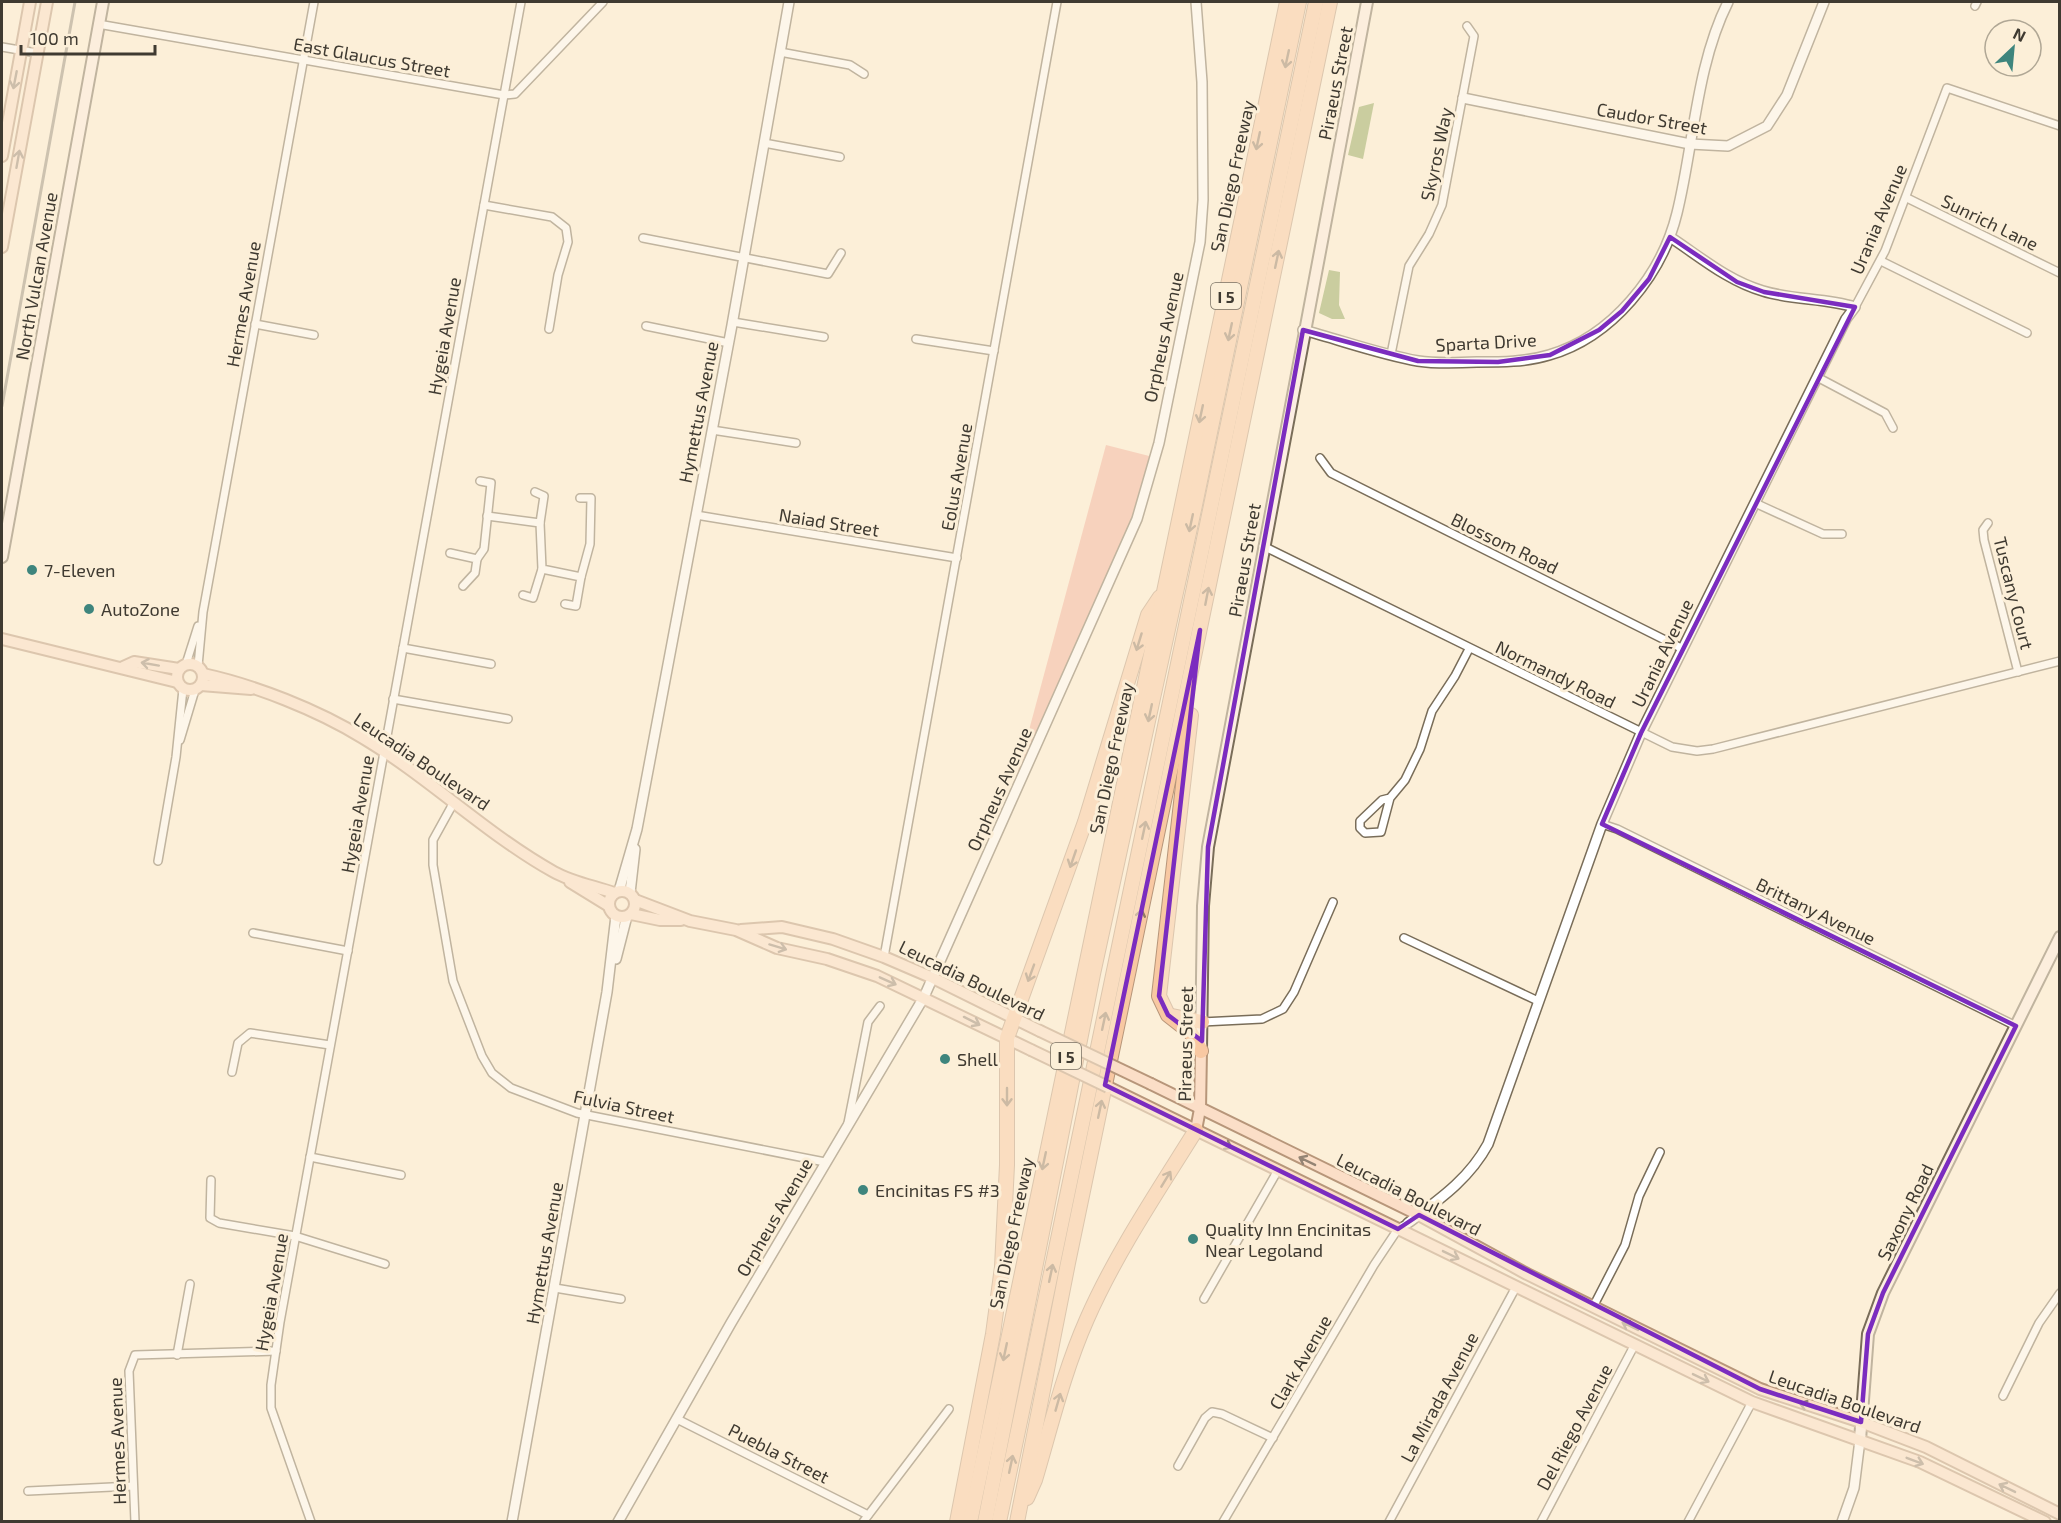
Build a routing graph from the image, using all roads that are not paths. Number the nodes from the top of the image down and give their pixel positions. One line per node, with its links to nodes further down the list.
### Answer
1 (30, 2): 20 (main road)
2 (46, 2): 22 (main road)
3 (103, 2): 17 (main road, North Vulcan Avenue)
4 (314, 2): 23 (street, Hermes Avenue)
5 (521, 2): 25 (street, Hygeia Avenue)
6 (603, 2): 25 (street)
7 (789, 2): 21 (street, Hymettus Avenue)
8 (1057, 2): 52 (street, Eolus Avenue)
9 (1196, 2): 114 (street, Orpheus Avenue)
10 (1287, 2): 76 (highway, San Diego Freeway / I 5, one-way to 76)
11 (1299, 2): 171 (highway, one-way to 171)
12 (1317, 2): 172 (highway, one-way to 12)
13 (1330, 2): 80 (highway, I 5, one-way to 13)
14 (1367, 2): 46 (main road, Piraeus Street)
15 (1728, 2): 29 (street, Sparta Drive)
16 (1824, 2): 29 (street, Caudor Street)
17 (99, 24): 23 (street, East Glaucus Street); 70 (main road, North Vulcan Avenue)
18 (1467, 26): 26 (street, Skyros Way)
19 (2, 47): 20 (street)
20 (21, 50): 22 (street); 30 (main road, one-way to 30)
21 (780, 51): 24 (street); 28 (street, Hymettus Avenue)
22 (37, 53): 36 (main road, one-way to 22)
23 (303, 60): 25 (street, East Glaucus Street); 43 (street, Hermes Avenue)
24 (864, 74)
25 (504, 95): 33 (street, Hygeia Avenue)
26 (1462, 98): 29 (street, Caudor Street); 53 (street, Skyros Way)
27 (2060, 126): 32 (street, Urania Avenue)
28 (764, 143): 31 (street); 38 (street, Hymettus Avenue)
29 (1690, 144): 34 (street, Sparta Drive)
30 (2, 156)
31 (840, 157)
32 (1907, 198): 39 (street, Urania Avenue); 40 (street, Sunrich Lane)
33 (484, 205): 45 (street); 82 (street, Hygeia Avenue)
34 (1670, 237): 41 (street); 53 (street, Sparta Drive)
35 (644, 238): 38 (street)
36 (2, 240)
37 (841, 253): 38 (street)
38 (744, 256): 42 (street, Hymettus Avenue)
39 (1881, 261): 41 (street, Urania Avenue); 47 (street)
40 (2060, 273)
41 (1855, 307): 54 (street, Urania Avenue)
42 (733, 322): 49 (street); 51 (street, Hymettus Avenue)
43 (255, 324): 48 (street); 79 (street, Hermes Avenue)
44 (646, 326): 51 (street)
45 (549, 329)
46 (1304, 330): 53 (street, Sparta Drive); 68 (main road, Piraeus Street)
47 (2027, 333)
48 (314, 335)
49 (824, 338)
50 (916, 339): 52 (street)
51 (729, 343): 56 (street, Hymettus Avenue)
52 (994, 351): 71 (street, Eolus Avenue)
53 (1391, 354)
54 (1817, 377): 55 (street); 62 (street, Urania Avenue)
55 (1893, 428)
56 (712, 429): 57 (street); 63 (street, Hymettus Avenue)
57 (796, 443)
58 (1320, 458): 84 (street, Blossom Road)
59 (480, 481): 64 (street)
60 (535, 492): 65 (street)
61 (580, 498): 74 (street)
62 (1755, 503): 67 (street); 84 (street, Urania Avenue)
63 (696, 515): 71 (street, Naiad Street); 104 (street, Hymettus Avenue)
64 (487, 516): 65 (street); 72 (street)
65 (540, 523): 73 (street)
66 (1988, 523): 90 (street, Tuscany Court)
67 (1842, 534)
68 (1263, 546): 83 (street, Normandy Road); 120 (main road, Piraeus Street)
69 (450, 553): 72 (street)
70 (2, 557)
71 (957, 558): 113 (street, Eolus Avenue)
72 (477, 559): 75 (street)
73 (542, 569): 74 (street); 77 (street)
74 (581, 577): 78 (street)
75 (463, 586)
76 (1164, 590): 119 (highway, one-way to 119); 170 (highway, San Diego Freeway / I 5, one-way to 170)
77 (524, 595)
78 (566, 604)
79 (203, 612): 88 (street, Hermes Avenue); 89 (street, Hermes Avenue)
80 (1200, 630): 118 (highway); 163 (highway, I 5, one-way to 80)
81 (2, 639): 87 (main road)
82 (403, 648): 86 (street); 94 (street, Hygeia Avenue)
83 (1469, 648): 96 (street, Normandy Road); 99 (street)
84 (1683, 649): 96 (street, Urania Avenue)
85 (2060, 661): 90 (street, Normandy Road)
86 (491, 664)
87 (123, 667): 88 (main road, one-way to 87); 91 (main road)
88 (182, 667): 89 (main road, Leucadia Boulevard); 91 (main road)
89 (201, 670): 92 (main road); 93 (main road, Leucadia Boulevard)
90 (2018, 672): 96 (street, Normandy Road)
91 (180, 685): 92 (main road, Leucadia Boulevard); 98 (street)
92 (198, 688): 93 (main road, Leucadia Boulevard); 98 (street)
93 (251, 689): 97 (main road, Leucadia Boulevard)
94 (393, 699): 95 (street); 97 (street, Hygeia Avenue)
95 (508, 719)
96 (1641, 733): 101 (street, Urania Avenue)
97 (384, 751): 100 (main road, Leucadia Boulevard); 112 (street, Hygeia Avenue)
98 (176, 757): 102 (street)
99 (1390, 798): 99 (street)
100 (454, 802): 103 (main road, Leucadia Boulevard); 127 (street, Fulvia Street)
101 (1602, 824): 116 (street, Urania Avenue); 121 (street, Brittany Avenue)
102 (158, 861)
103 (565, 878): 104 (main road, Leucadia Boulevard); 106 (main road, Leucadia Boulevard)
104 (625, 894): 106 (main road); 106 (main road); 107 (main road, Leucadia Boulevard)
105 (1333, 902): 120 (street)
106 (621, 913): 107 (main road, Leucadia Boulevard); 127 (street, Hymettus Avenue)
107 (690, 921): 108 (main road, Leucadia Boulevard)
108 (736, 930): 113 (main road, Leucadia Boulevard); 115 (main road, Leucadia Boulevard, one-way to 115)
109 (253, 933): 112 (street)
110 (2060, 937): 121 (main road, Saxony Road)
111 (1404, 938): 116 (street)
112 (348, 951): 123 (street, Hygeia Avenue)
113 (884, 957): 114 (main road, Leucadia Boulevard)
114 (933, 978): 115 (street, Orpheus Avenue); 119 (main road, Leucadia Boulevard)
115 (924, 997): 122 (main road, Leucadia Boulevard, one-way to 122); 128 (street, Orpheus Avenue)
116 (1538, 1001): 136 (street, Urania Avenue)
117 (880, 1006): 128 (street)
118 (1168, 1015): 120 (highway); 124 (highway)
119 (1014, 1019): 122 (highway); 126 (main road, Leucadia Boulevard, bridge)
120 (1202, 1022): 124 (main road, Piraeus Street)
121 (2016, 1026): 155 (main road, Saxony Road)
122 (1007, 1038): 129 (main road, Leucadia Boulevard, bridge); 169 (highway, one-way to 169)
123 (330, 1045): 125 (street); 131 (street, Hygeia Avenue)
124 (1201, 1051): 126 (main road, Piraeus Street)
125 (232, 1072)
126 (1200, 1108): 129 (main road, Piraeus Street); 136 (main road, Leucadia Boulevard, one-way to 126)
127 (585, 1115): 132 (street, Fulvia Street); 143 (street, Hymettus Avenue)
128 (847, 1125): 132 (street, Orpheus Avenue)
129 (1196, 1130): 133 (main road, Leucadia Boulevard, one-way to 133); 163 (highway, one-way to 129)
130 (1660, 1152): 147 (street)
131 (310, 1156): 134 (street); 139 (street, Hygeia Avenue)
132 (825, 1162): 154 (street, Orpheus Avenue)
133 (1278, 1170): 138 (main road, Leucadia Boulevard); 146 (street)
134 (401, 1175)
135 (211, 1180): 139 (street)
136 (1419, 1215): 137 (street, Urania Avenue); 147 (main road, Leucadia Boulevard)
137 (1408, 1223): 138 (street, Clark Avenue)
138 (1398, 1229): 142 (main road, Leucadia Boulevard, one-way to 142); 156 (street, Clark Avenue)
139 (296, 1236): 140 (street); 149 (street, Hygeia Avenue)
140 (385, 1264)
141 (190, 1284): 150 (street)
142 (1516, 1287): 148 (main road, Leucadia Boulevard); 174 (street, La Mirada Avenue)
143 (555, 1288): 145 (street); 166 (street, Hymettus Avenue)
144 (2060, 1293): 151 (street)
145 (621, 1299)
146 (1204, 1299)
147 (1593, 1307): 155 (main road, Leucadia Boulevard, one-way to 147)
148 (1634, 1346): 152 (main road, Leucadia Boulevard, one-way to 152); 175 (street, Del Riego Avenue)
149 (276, 1351): 150 (street); 165 (street, Hygeia Avenue)
150 (177, 1355): 159 (street, Hermes Avenue)
151 (2003, 1396)
152 (1752, 1402): 157 (main road, Leucadia Boulevard); 176 (street)
153 (949, 1409): 162 (street)
154 (677, 1419): 162 (street, Puebla Street); 167 (street, Orpheus Avenue)
155 (1862, 1422): 157 (main road, Saxony Road); 161 (main road, Leucadia Boulevard, one-way to 155)
156 (1273, 1438): 158 (street); 173 (street, Clark Avenue)
157 (1860, 1440): 177 (street, Saxony Road); 178 (main road, Leucadia Boulevard, one-way to 178)
158 (1178, 1466)
159 (133, 1486): 160 (street); 164 (street, Hermes Avenue)
160 (28, 1491)
161 (2060, 1514)
162 (868, 1515): 168 (street)
163 (1018, 1519)
164 (135, 1521)
165 (311, 1521)
166 (512, 1521)
167 (618, 1521)
168 (863, 1521)
169 (957, 1521)
170 (970, 1521)
171 (985, 1521)
172 (999, 1521)
173 (1223, 1521)
174 (1389, 1521)
175 (1541, 1521)
176 (1689, 1521)
177 (1842, 1521)
178 (2045, 1521)

